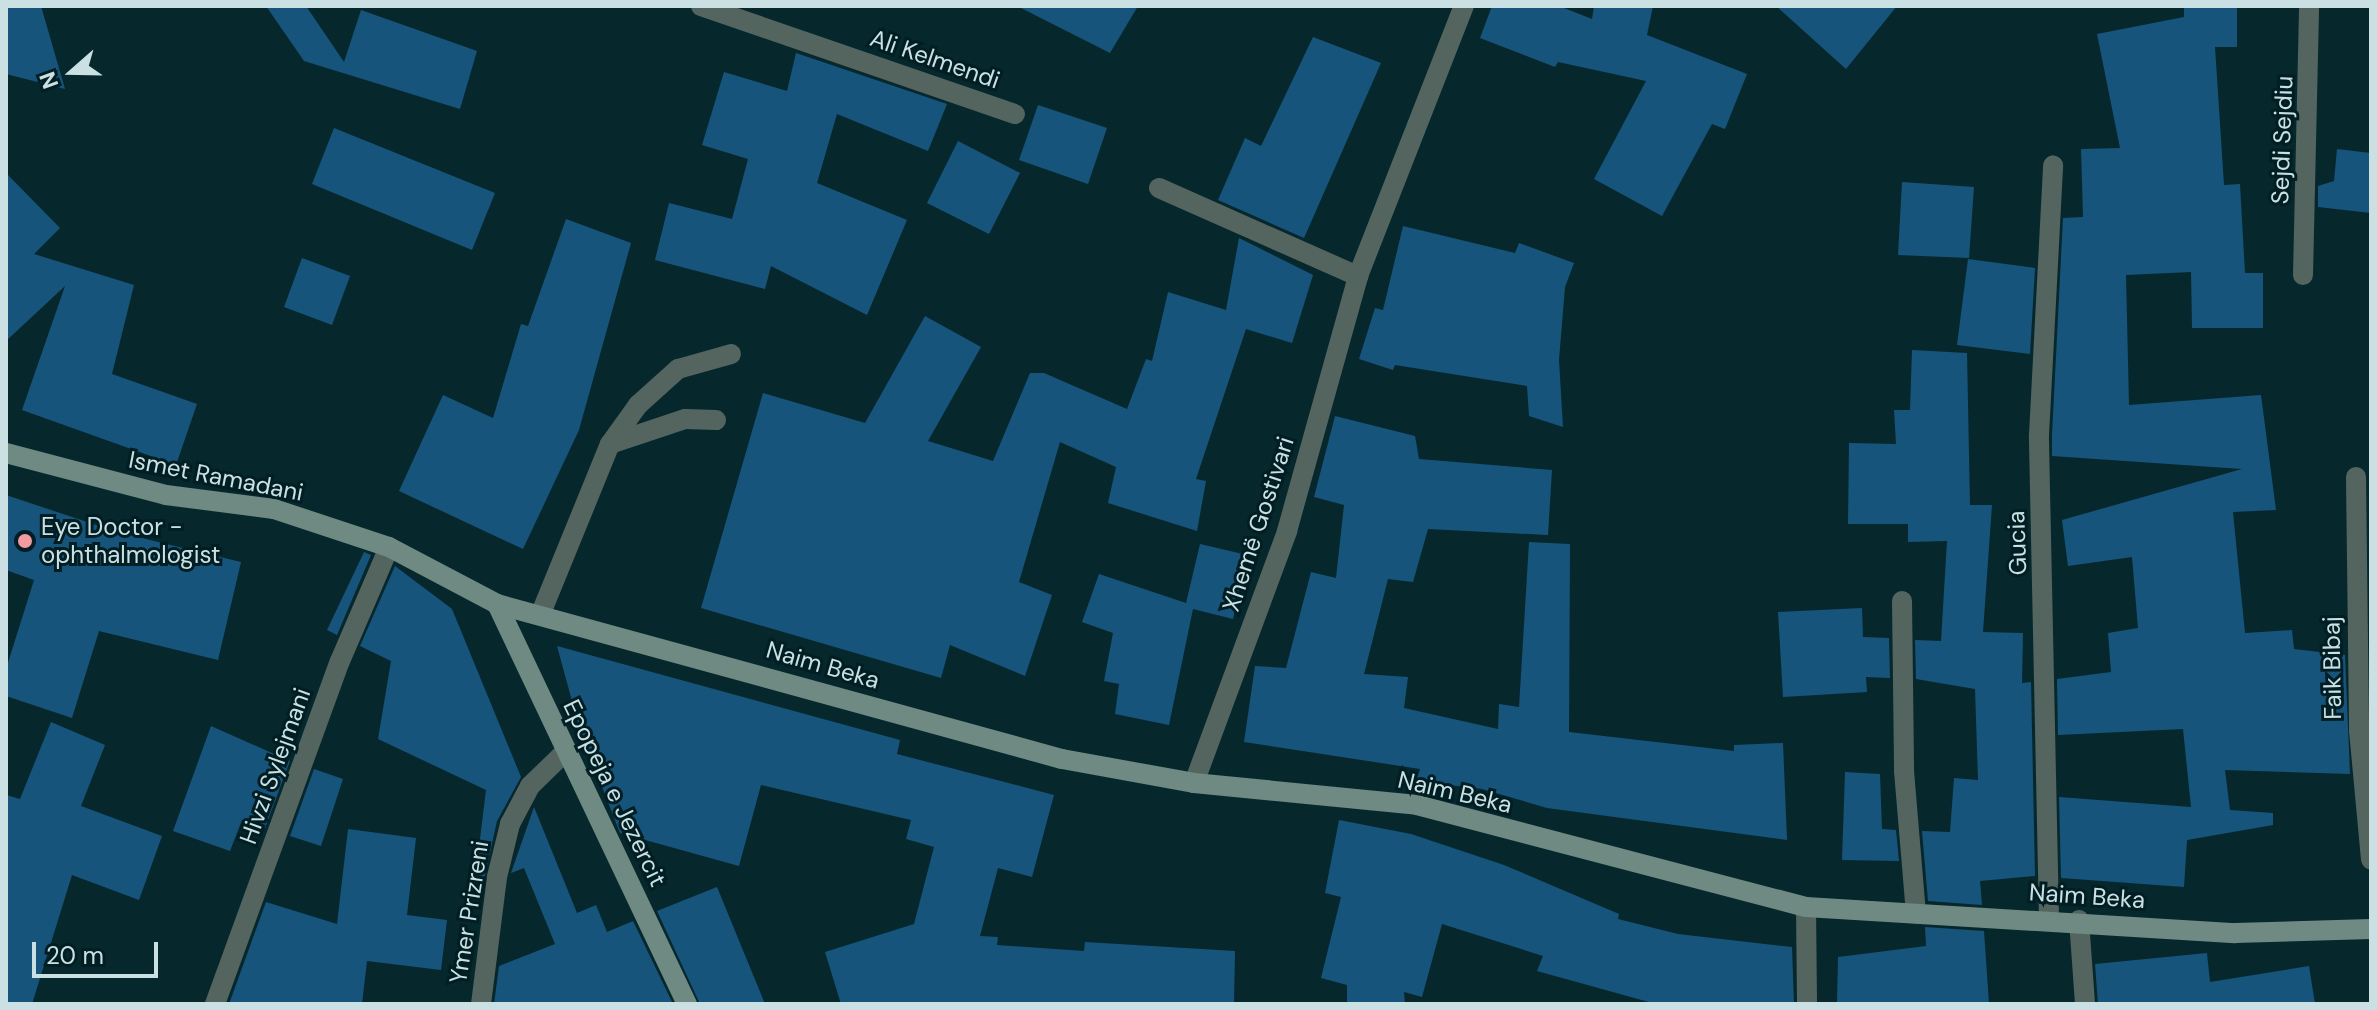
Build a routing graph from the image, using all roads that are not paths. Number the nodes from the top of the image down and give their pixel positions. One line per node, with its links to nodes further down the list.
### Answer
1 (701, 6): 4 (street, Ali Kelmendi)
2 (1464, 6): 8 (street, Xhemë Gostivari)
3 (2309, 6): 7 (street, Sejdi Sejdiu)
4 (1015, 114)
5 (2053, 165): 23 (street, Gucia)
6 (1159, 188): 8 (street)
7 (2303, 275)
8 (1358, 276): 19 (street, Xhemë Gostivari)
9 (731, 354): 11 (street)
10 (716, 420): 11 (street)
11 (610, 444): 17 (street)
12 (6, 453): 14 (street, Ismet Ramadani)
13 (2356, 477): 20 (street, Faik Bibaj)
14 (389, 547): 16 (street, Ismet Ramadani); 26 (street, Hivzi Sylejmani)
15 (1902, 601): 22 (street)
16 (497, 604): 17 (street, Naim Beka); 18 (street, Epopeja e Jezercit)
17 (541, 613): 19 (street, Naim Beka)
18 (565, 752): 27 (street, Ymer Prizreni); 28 (street, Epopeja e Jezercit)
19 (1194, 783): 21 (street, Naim Beka)
20 (2371, 859)
21 (1806, 907): 22 (street, Naim Beka); 29 (street)
22 (1916, 913): 23 (street, Naim Beka)
23 (2049, 919): 24 (street, Naim Beka)
24 (2079, 920): 25 (street, Naim Beka); 30 (street)
25 (2371, 929)
26 (215, 1004)
27 (481, 1004)
28 (687, 1004)
29 (1807, 1004)
30 (2085, 1004)

